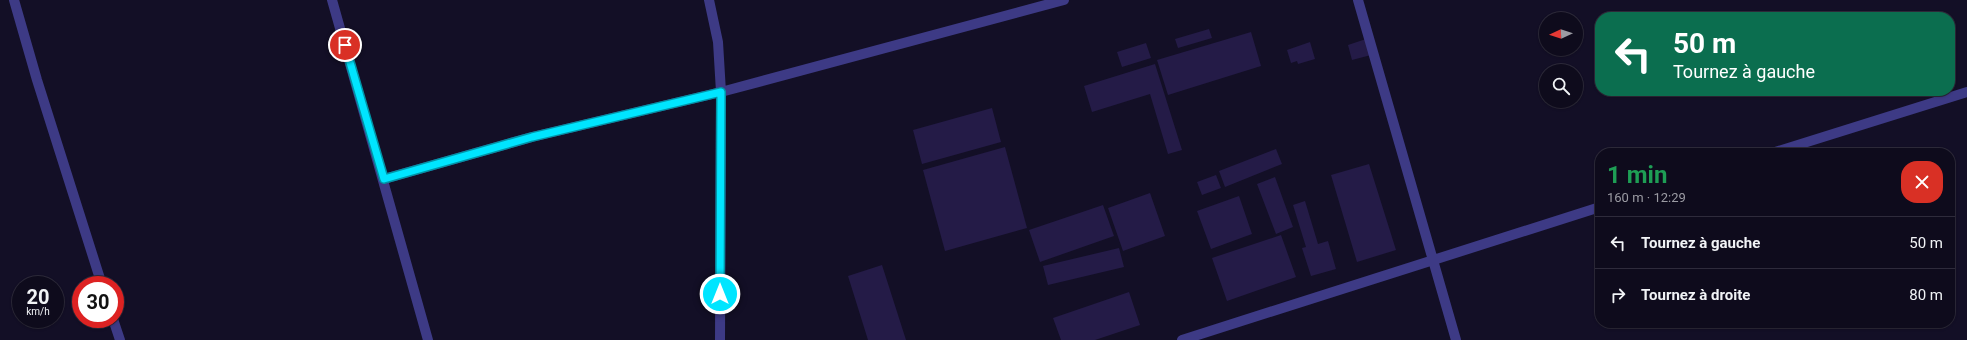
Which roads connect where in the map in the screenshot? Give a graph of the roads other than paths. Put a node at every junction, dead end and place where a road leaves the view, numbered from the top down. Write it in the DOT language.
graph roads {
  1 [pos="14,0"];
  2 [pos="332,0"];
  3 [pos="710,0"];
  4 [pos="1064,0"];
  5 [pos="1358,0"];
  6 [pos="721,92"];
  7 [pos="1967,92"];
  8 [pos="1954,96"];
  9 [pos="1955,96"];
  10 [pos="1788,148"];
  11 [pos="384,179"];
  12 [pos="1595,209"];
  13 [pos="1433,259"];
  14 [pos="99,276"];
  15 [pos="116,328"];
  16 [pos="120,340"];
  17 [pos="428,340"];
  18 [pos="720,340"];
  19 [pos="1182,340"];
  20 [pos="1456,340"];
  1 -- 14 [label="street"];
  2 -- 11 [label="street"];
  3 -- 6 [label="street"];
  4 -- 6 [label="street"];
  5 -- 13 [label="street"];
  6 -- 11 [label="street"];
  6 -- 18 [label="street"];
  7 -- 9 [label="street"];
  8 -- 10 [label="street"];
  11 -- 17 [label="street"];
  12 -- 13 [label="street"];
  13 -- 19 [label="street"];
  13 -- 20 [label="street"];
  15 -- 16 [label="street"];
}
